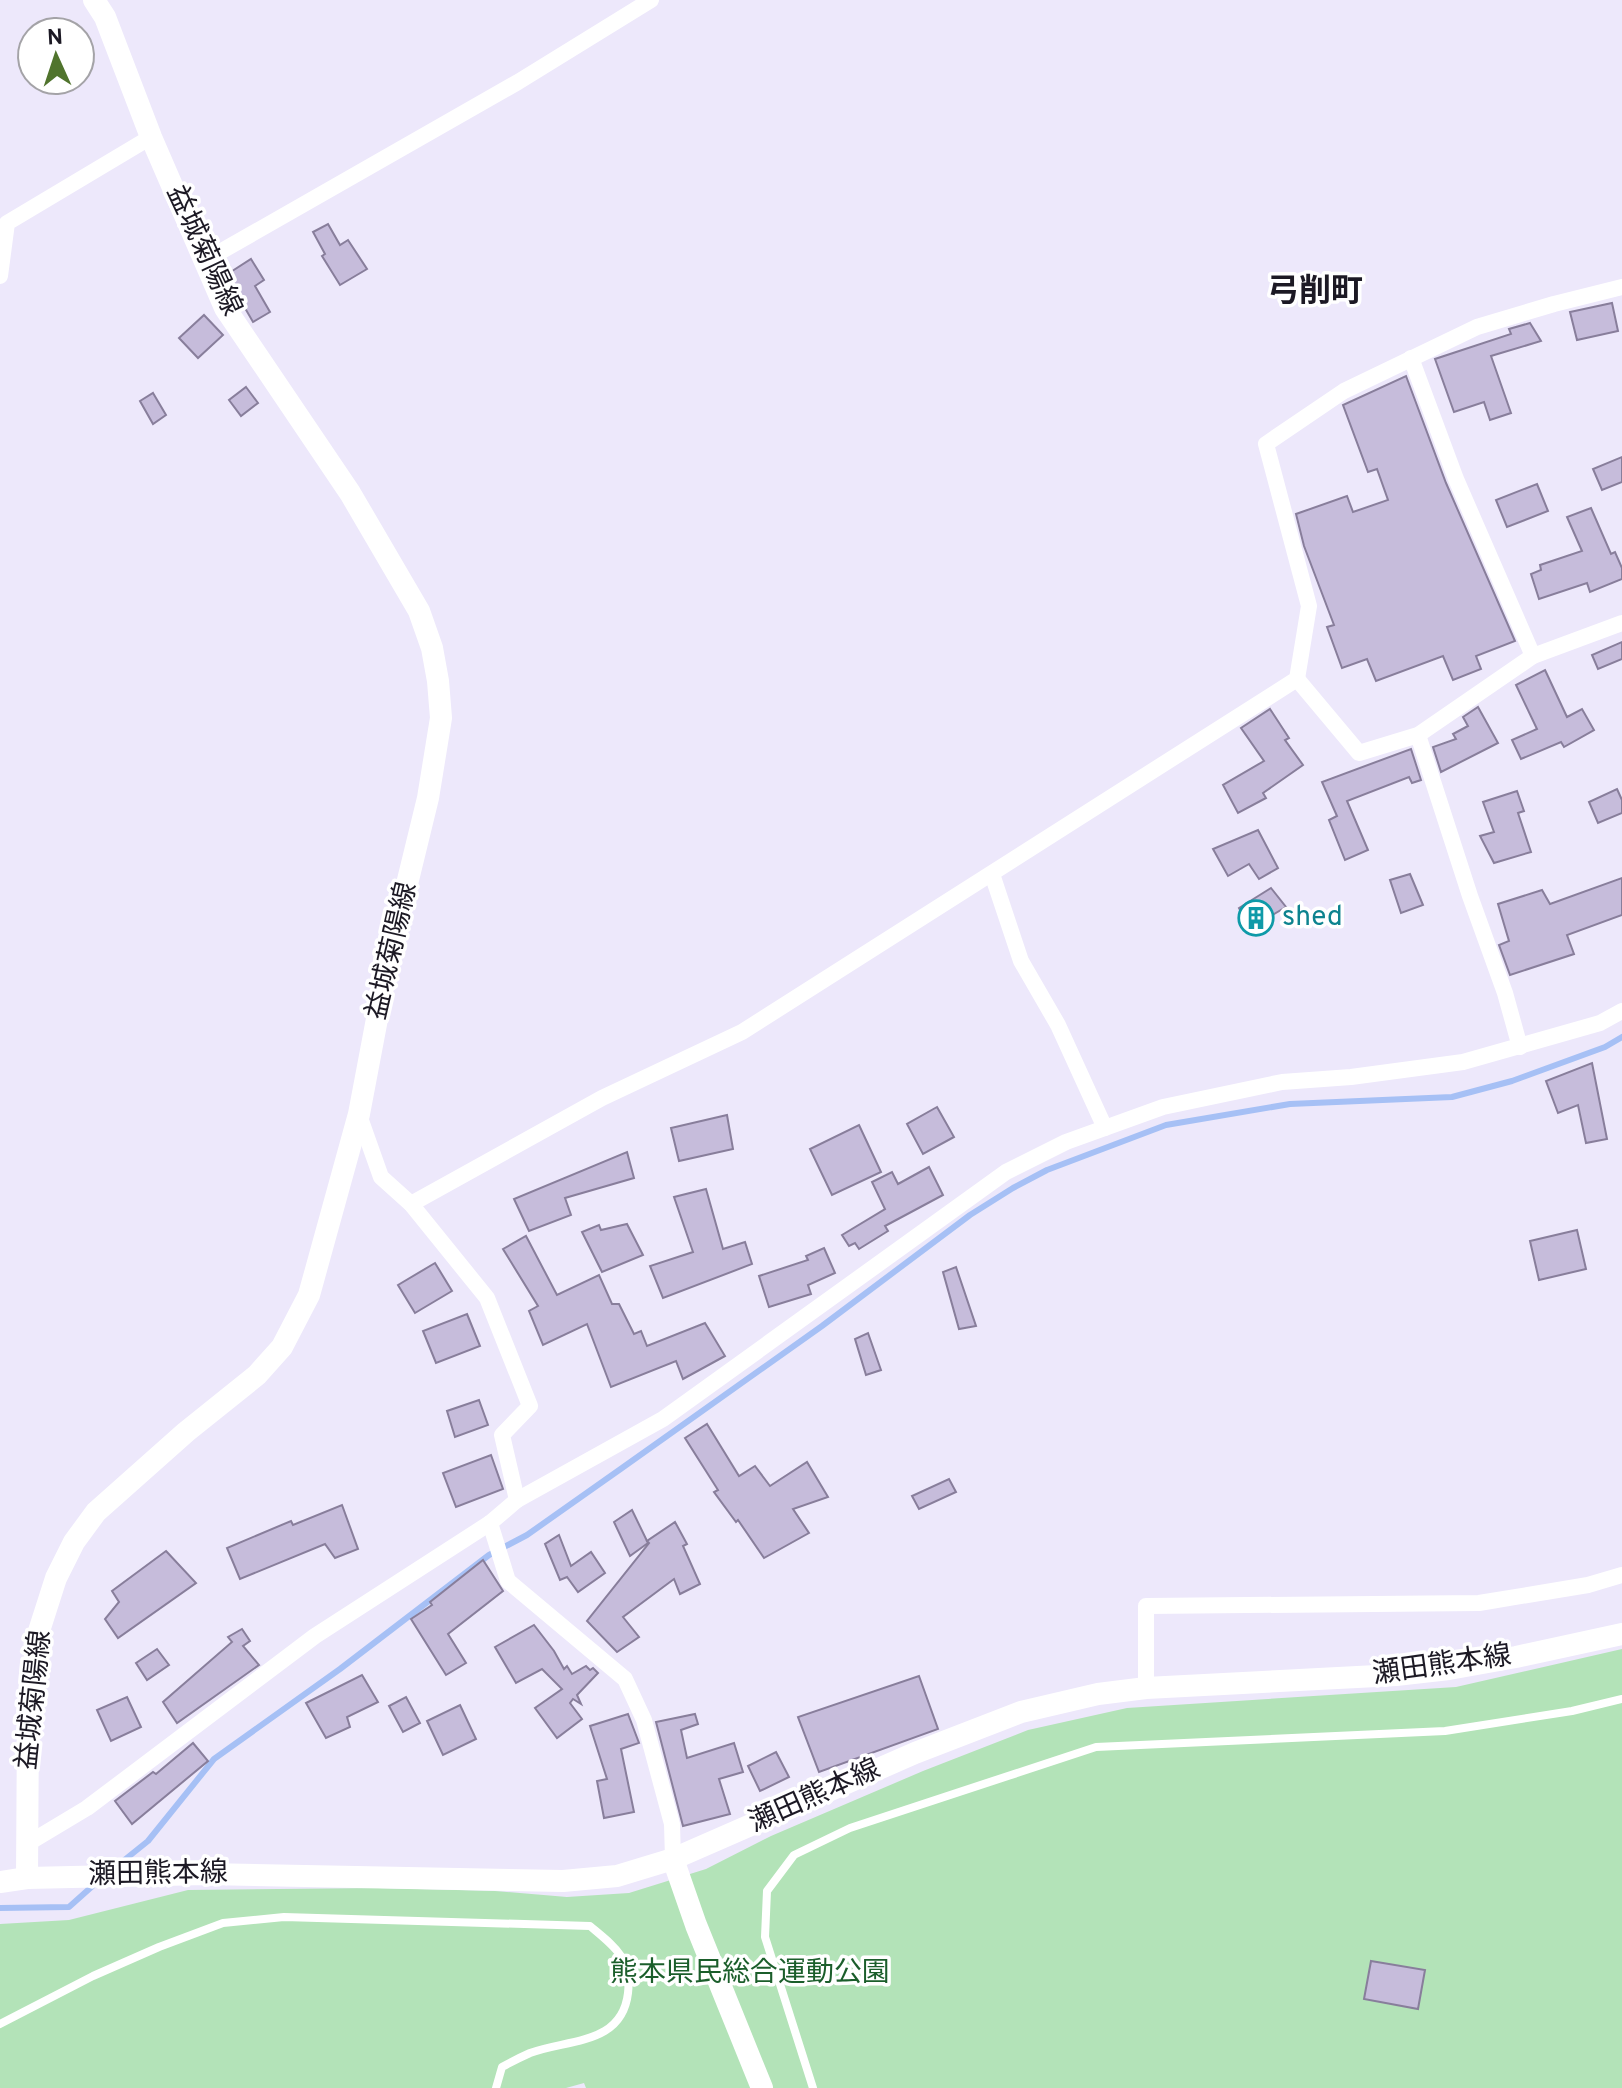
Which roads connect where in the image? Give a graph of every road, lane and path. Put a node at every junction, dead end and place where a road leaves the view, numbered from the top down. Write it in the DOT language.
graph roads {
  1 [pos="94,0"];
  2 [pos="651,0"];
  3 [pos="151,137"];
  4 [pos="206,260"];
  5 [pos="0,276"];
  6 [pos="1620,291"];
  7 [pos="1411,358"];
  8 [pos="1622,623"];
  9 [pos="1533,656"];
  10 [pos="1297,679"];
  11 [pos="1418,735"];
  12 [pos="992,874"];
  13 [pos="1622,1011"];
  14 [pos="1520,1047"];
  15 [pos="359,1114"];
  16 [pos="1105,1128"];
  17 [pos="411,1204"];
  18 [pos="517,1500"];
  19 [pos="490,1523"];
  20 [pos="1622,1575"];
  21 [pos="1622,1634"];
  22 [pos="1146,1688"];
  23 [pos="1622,1699"];
  24 [pos="27,1844"];
  25 [pos="673,1859"];
  26 [pos="27,1878"];
  27 [pos="0,1882"];
  28 [pos="0,2024"];
  29 [pos="496,2088"];
  30 [pos="762,2088"];
  31 [pos="813,2088"];
  1 -- 3 [label="main road, 益城菊陽線"];
  2 -- 4 [label="street"];
  3 -- 4 [label="main road, 益城菊陽線"];
  3 -- 5 [label="street"];
  4 -- 15 [label="main road, 益城菊陽線"];
  6 -- 7 [label="street"];
  7 -- 9 [label="street"];
  7 -- 10 [label="street"];
  8 -- 9 [label="street"];
  9 -- 11 [label="street"];
  10 -- 11 [label="street"];
  10 -- 12 [label="street"];
  11 -- 14 [label="street"];
  12 -- 16 [label="street"];
  12 -- 17 [label="street"];
  13 -- 14 [label="street"];
  14 -- 16 [label="street"];
  15 -- 17 [label="street"];
  15 -- 24 [label="main road, 益城菊陽線"];
  16 -- 18 [label="street"];
  17 -- 18 [label="street"];
  18 -- 19 [label="street"];
  19 -- 24 [label="street"];
  19 -- 25 [label="street"];
  20 -- 22 [label="street"];
  21 -- 22 [label="main road, 瀬田熊本線"];
  22 -- 25 [label="main road, 瀬田熊本線"];
  23 -- 31 [label="lane"];
  24 -- 26 [label="main road, 益城菊陽線"];
  25 -- 26 [label="main road, 瀬田熊本線"];
  25 -- 30 [label="main road"];
  26 -- 27 [label="main road, 瀬田熊本線"];
  28 -- 29 [label="lane"];
}
